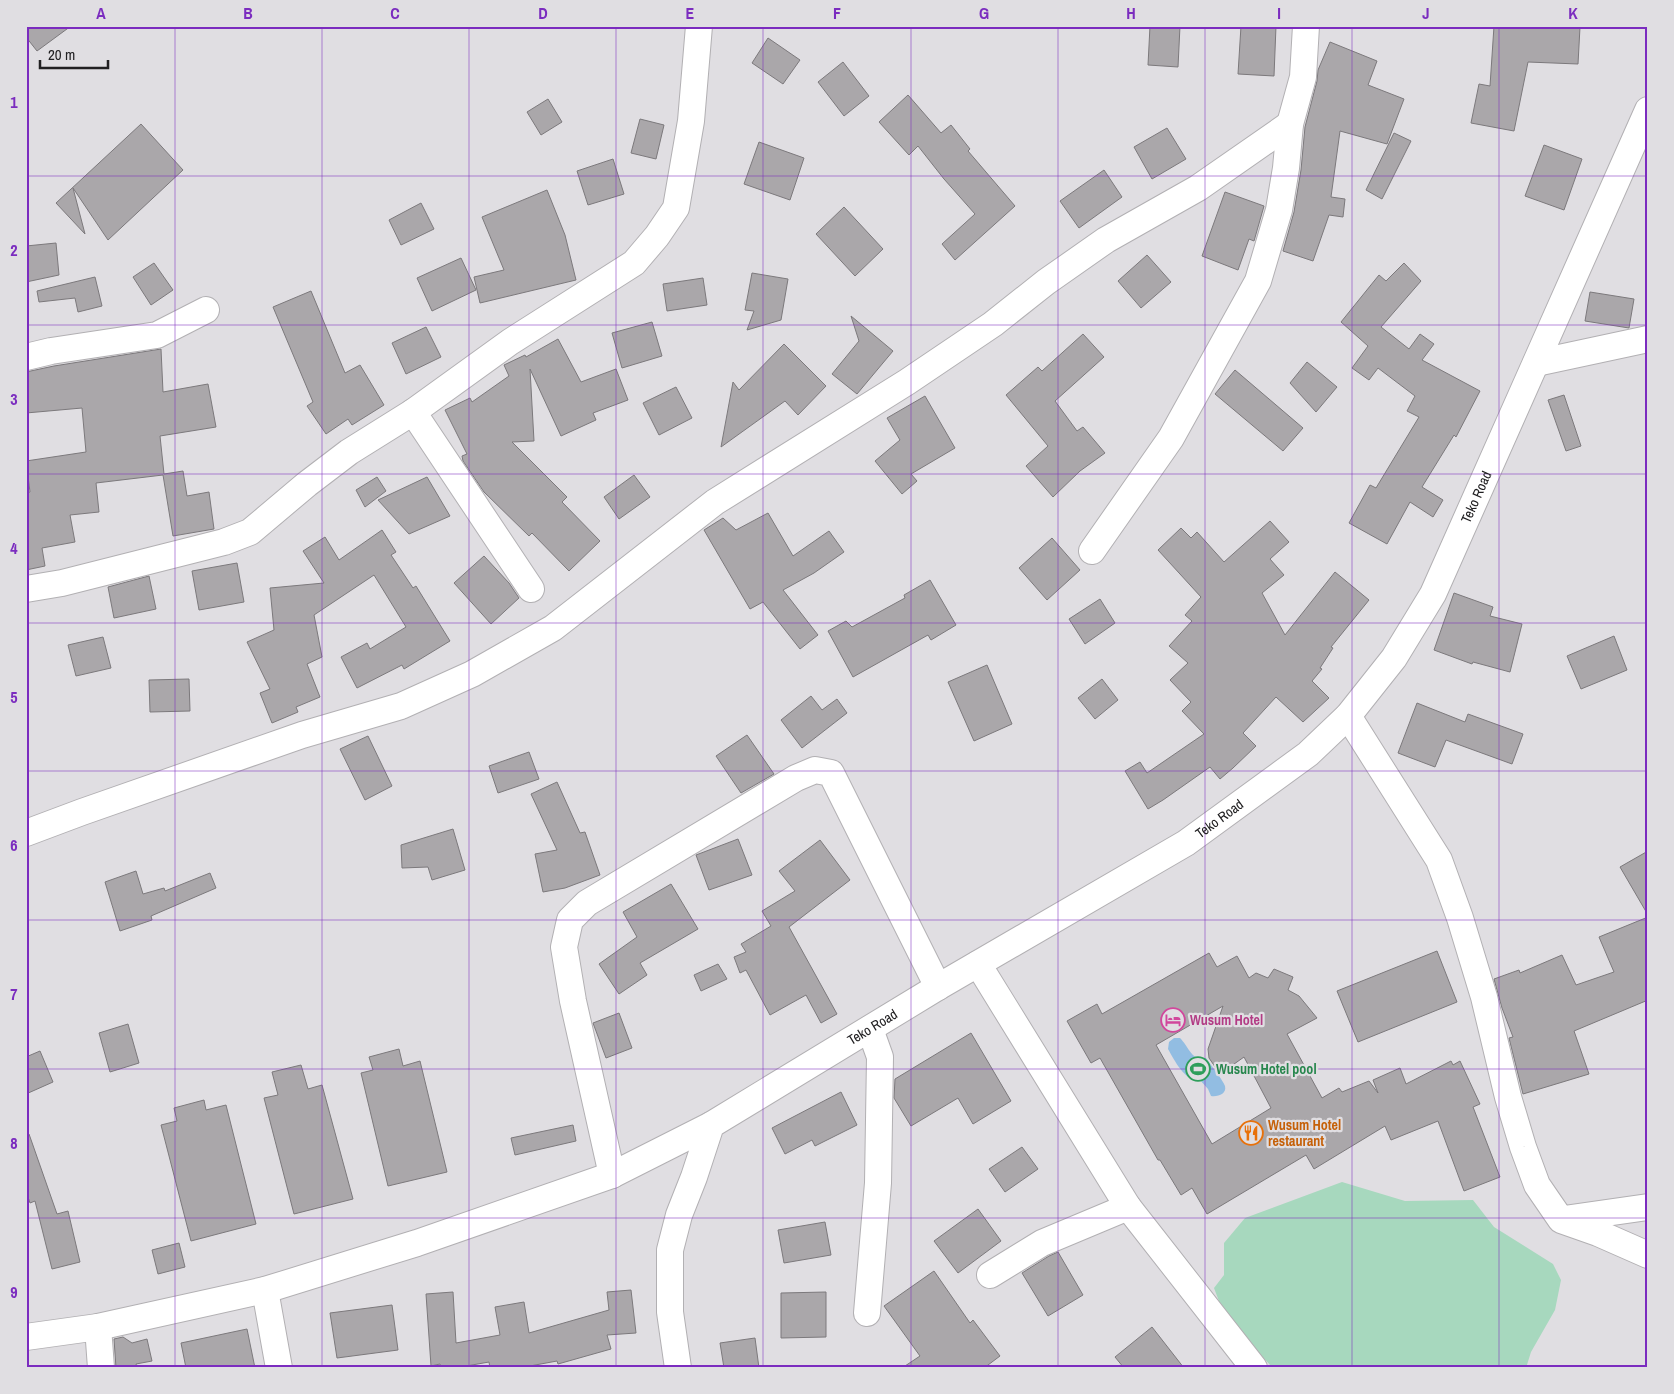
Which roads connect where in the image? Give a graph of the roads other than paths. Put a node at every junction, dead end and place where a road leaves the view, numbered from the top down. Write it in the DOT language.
graph roads {
  1 [pos="699,26"];
  2 [pos="1306,26"];
  3 [pos="1648,110"];
  4 [pos="1290,124"];
  5 [pos="206,310"];
  6 [pos="1648,339"];
  7 [pos="26,357"];
  8 [pos="1536,363"];
  9 [pos="413,412"];
  10 [pos="1092,552"];
  11 [pos="26,589"];
  12 [pos="531,589"];
  13 [pos="1348,716"];
  14 [pos="26,833"];
  15 [pos="978,964"];
  16 [pos="938,988"];
  17 [pos="870,1029"];
  18 [pos="711,1126"];
  19 [pos="612,1175"];
  20 [pos="1128,1207"];
  21 [pos="1648,1207"];
  22 [pos="1561,1220"];
  23 [pos="1648,1255"];
  24 [pos="990,1275"];
  25 [pos="266,1290"];
  26 [pos="867,1313"];
  27 [pos="98,1327"];
  28 [pos="26,1337"];
  29 [pos="101,1368"];
  30 [pos="279,1368"];
  31 [pos="678,1368"];
  32 [pos="1254,1368"];
  1 -- 9 [label="street"];
  2 -- 4 [label="street"];
  3 -- 8 [label="street, Teko Road"];
  4 -- 10 [label="street"];
  4 -- 14 [label="street"];
  5 -- 7 [label="street"];
  6 -- 8 [label="street"];
  8 -- 13 [label="street, Teko Road"];
  9 -- 11 [label="street"];
  9 -- 12 [label="street"];
  13 -- 15 [label="street, Teko Road"];
  13 -- 22 [label="street"];
  15 -- 16 [label="street, Teko Road"];
  15 -- 20 [label="street"];
  16 -- 17 [label="street, Teko Road"];
  16 -- 19 [label="street"];
  17 -- 18 [label="street, Teko Road"];
  17 -- 26 [label="street"];
  18 -- 19 [label="street, Teko Road"];
  18 -- 31 [label="street"];
  19 -- 25 [label="street, Teko Road"];
  20 -- 24 [label="street"];
  20 -- 32 [label="street"];
  21 -- 22 [label="street"];
  22 -- 23 [label="street"];
  25 -- 27 [label="street, Teko Road"];
  25 -- 30 [label="street"];
  27 -- 28 [label="street, Teko Road"];
  27 -- 29 [label="street"];
}
